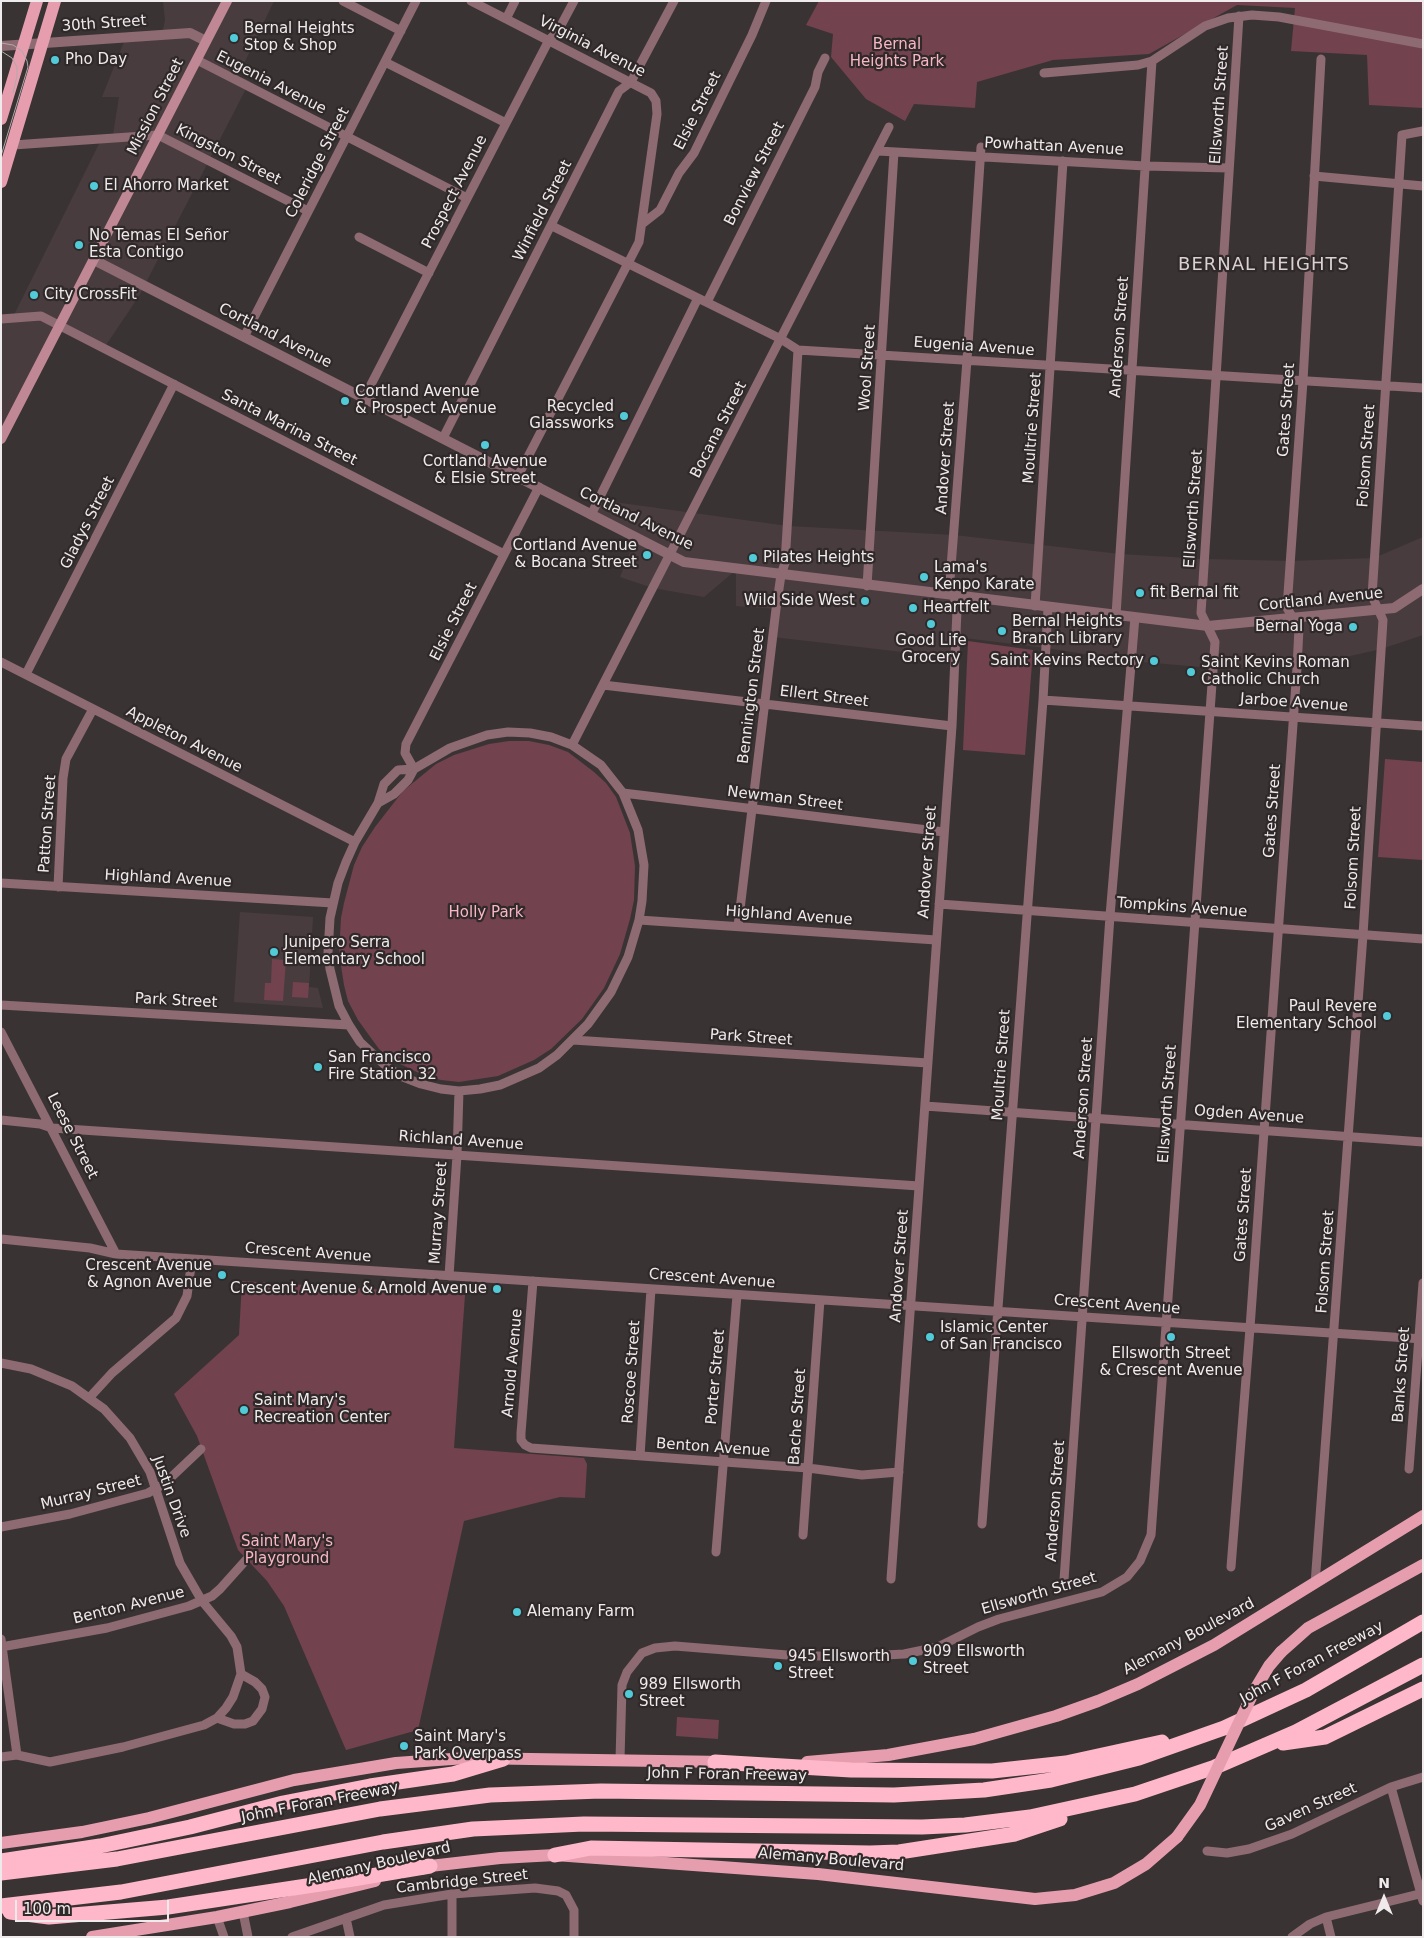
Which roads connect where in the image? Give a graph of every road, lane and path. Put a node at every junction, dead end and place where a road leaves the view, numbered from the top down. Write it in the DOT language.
graph roads {
  1 [pos="37,1"];
  2 [pos="55,1"];
  3 [pos="227,1"];
  4 [pos="343,1"];
  5 [pos="416,1"];
  6 [pos="471,1"];
  7 [pos="515,1"];
  8 [pos="574,1"];
  9 [pos="674,1"];
  10 [pos="766,1"];
  11 [pos="1239,16"];
  12 [pos="506,19"];
  13 [pos="401,31"];
  14 [pos="549,40"];
  15 [pos="206,42"];
  16 [pos="43,43"];
  17 [pos="24,44"];
  18 [pos="1423,44"];
  19 [pos="1,46"];
  20 [pos="825,58"];
  21 [pos="1320,59"];
  22 [pos="196,60"];
  23 [pos="1152,60"];
  24 [pos="385,62"];
  25 [pos="1044,73"];
  26 [pos="631,82"];
  27 [pos="1,119"];
  28 [pos="506,123"];
  29 [pos="889,127"];
  30 [pos="1423,131"];
  31 [pos="158,135"];
  32 [pos="346,137"];
  33 [pos="13,145"];
  34 [pos="981,147"];
  35 [pos="878,151"];
  36 [pos="894,152"];
  37 [pos="980,157"];
  38 [pos="1063,161"];
  39 [pos="1145,166"];
  40 [pos="1229,168"];
  41 [pos="1314,176"];
  42 [pos="1,182"];
  43 [pos="1399,184"];
  44 [pos="1423,186"];
  45 [pos="467,198"];
  46 [pos="308,211"];
  47 [pos="642,224"];
  48 [pos="552,226"];
  49 [pos="358,237"];
  50 [pos="94,260"];
  51 [pos="629,263"];
  52 [pos="429,273"];
  53 [pos="702,300"];
  54 [pos="1,319"];
  55 [pos="60,325"];
  56 [pos="244,336"];
  57 [pos="781,339"];
  58 [pos="798,350"];
  59 [pos="882,355"];
  60 [pos="967,360"];
  61 [pos="1050,366"];
  62 [pos="1132,370"];
  63 [pos="1216,376"];
  64 [pos="1303,381"];
  65 [pos="174,384"];
  66 [pos="1385,386"];
  67 [pos="1423,388"];
  68 [pos="364,398"];
  69 [pos="443,438"];
  70 [pos="1,439"];
  71 [pos="518,476"];
  72 [pos="539,487"];
  73 [pos="591,515"];
  74 [pos="504,554"];
  75 [pos="669,555"];
  76 [pos="781,575"];
  77 [pos="867,586"];
  78 [pos="1423,589"];
  79 [pos="954,596"];
  80 [pos="1035,606"];
  81 [pos="1048,608"];
  82 [pos="1378,609"];
  83 [pos="1116,615"];
  84 [pos="1135,617"];
  85 [pos="1293,618"];
  86 [pos="1208,626"];
  87 [pos="1,662"];
  88 [pos="26,674"];
  89 [pos="603,685"];
  90 [pos="1043,700"];
  91 [pos="765,704"];
  92 [pos="1127,706"];
  93 [pos="93,709"];
  94 [pos="1210,712"];
  95 [pos="1294,718"];
  96 [pos="1376,723"];
  97 [pos="952,726"];
  98 [pos="1423,726"];
  99 [pos="572,745"];
  100 [pos="414,769"];
  101 [pos="623,793"];
  102 [pos="378,803"];
  103 [pos="752,809"];
  104 [pos="944,832"];
  105 [pos="355,842"];
  106 [pos="1,883"];
  107 [pos="58,887"];
  108 [pos="333,903"];
  109 [pos="939,904"];
  110 [pos="1027,910"];
  111 [pos="1110,916"];
  112 [pos="639,920"];
  113 [pos="1195,923"];
  114 [pos="738,926"];
  115 [pos="1279,929"];
  116 [pos="1363,935"];
  117 [pos="936,940"];
  118 [pos="1423,940"];
  119 [pos="1,1005"];
  120 [pos="348,1025"];
  121 [pos="1,1032"];
  122 [pos="573,1040"];
  123 [pos="928,1063"];
  124 [pos="459,1091"];
  125 [pos="925,1106"];
  126 [pos="1013,1112"];
  127 [pos="1097,1118"];
  128 [pos="1,1120"];
  129 [pos="1180,1124"];
  130 [pos="52,1128"];
  131 [pos="1264,1130"];
  132 [pos="1349,1136"];
  133 [pos="1423,1142"];
  134 [pos="457,1155"];
  135 [pos="919,1186"];
  136 [pos="1,1239"];
  137 [pos="116,1254"];
  138 [pos="192,1259"];
  139 [pos="449,1276"];
  140 [pos="533,1281"];
  141 [pos="1423,1283"];
  142 [pos="651,1289"];
  143 [pos="737,1294"];
  144 [pos="820,1300"];
  145 [pos="910,1306"];
  146 [pos="998,1312"];
  147 [pos="1082,1317"];
  148 [pos="1166,1322"];
  149 [pos="1250,1328"];
  150 [pos="1335,1334"];
  151 [pos="1421,1339"];
  152 [pos="1,1363"];
  153 [pos="90,1397"];
  154 [pos="525,1445"];
  155 [pos="201,1449"];
  156 [pos="640,1456"];
  157 [pos="723,1462"];
  158 [pos="808,1468"];
  159 [pos="1408,1469"];
  160 [pos="899,1472"];
  161 [pos="156,1489"];
  162 [pos="1423,1516"];
  163 [pos="982,1524"];
  164 [pos="1,1527"];
  165 [pos="803,1535"];
  166 [pos="716,1552"];
  167 [pos="246,1560"];
  168 [pos="1423,1565"];
  169 [pos="1231,1567"];
  170 [pos="891,1579"];
  171 [pos="1064,1580"];
  172 [pos="1315,1584"];
  173 [pos="202,1601"];
  174 [pos="1423,1622"];
  175 [pos="2,1645"];
  176 [pos="1423,1664"];
  177 [pos="241,1674"];
  178 [pos="1423,1689"];
  179 [pos="216,1718"];
  180 [pos="1224,1728"];
  181 [pos="1267,1745"];
  182 [pos="17,1755"];
  183 [pos="1,1757"];
  184 [pos="503,1759"];
  185 [pos="620,1760"];
  186 [pos="715,1762"];
  187 [pos="1423,1777"];
  188 [pos="1392,1787"];
  189 [pos="1135,1794"];
  190 [pos="1,1843"];
  191 [pos="1207,1851"];
  192 [pos="555,1855"];
  193 [pos="1,1861"];
  194 [pos="430,1866"];
  195 [pos="1,1873"];
  196 [pos="452,1894"];
  197 [pos="1422,1896"];
  198 [pos="1,1906"];
  199 [pos="1,1910"];
  200 [pos="243,1912"];
  201 [pos="217,1917"];
  202 [pos="1326,1917"];
  203 [pos="346,1918"];
  204 [pos="92,1937"];
  205 [pos="224,1937"];
  206 [pos="248,1937"];
  207 [pos="292,1937"];
  208 [pos="350,1937"];
  209 [pos="452,1937"];
  210 [pos="574,1937"];
  211 [pos="1292,1937"];
  212 [pos="1331,1937"];
  1 -- 17 [label="main road"];
  2 -- 16 [label="main road"];
  3 -- 15 [label="main road, Mission Street"];
  4 -- 13 [label="street"];
  5 -- 13 [label="street, Coleridge Street"];
  6 -- 12 [label="street, Virginia Avenue"];
  7 -- 12 [label="street"];
  8 -- 14 [label="street, Prospect Avenue"];
  9 -- 26 [label="street, Winfield Street"];
  10 -- 47 [label="street, Elsie Street"];
  11 -- 18 [label="street"];
  11 -- 23 [label="street"];
  11 -- 40 [label="street, Ellsworth Street"];
  12 -- 14 [label="street, Virginia Avenue"];
  13 -- 24 [label="street, Coleridge Street"];
  14 -- 26 [label="street, Virginia Avenue"];
  14 -- 28 [label="street, Prospect Avenue"];
  15 -- 16 [label="street, 30th Street"];
  15 -- 22 [label="main road, Mission Street"];
  16 -- 17 [label="street, 30th Street"];
  16 -- 33 [label="main road"];
  17 -- 19 [label="street, 30th Street"];
  17 -- 27 [label="main road"];
  20 -- 53 [label="street, Bonview Street"];
  21 -- 41 [label="street, Gates Street"];
  22 -- 31 [label="main road, Mission Street"];
  22 -- 32 [label="street, Eugenia Avenue"];
  23 -- 25 [label="street"];
  23 -- 39 [label="street, Anderson Street"];
  24 -- 28 [label="street"];
  24 -- 32 [label="street, Coleridge Street"];
  26 -- 47 [label="street, Virginia Avenue"];
  26 -- 48 [label="street, Winfield Street"];
  28 -- 45 [label="street, Prospect Avenue"];
  29 -- 35 [label="street, Bocana Street"];
  30 -- 43 [label="street, Folsom Street"];
  31 -- 33 [label="street, Kingston Street"];
  31 -- 46 [label="street, Kingston Street"];
  31 -- 50 [label="main road, Mission Street"];
  32 -- 45 [label="street, Eugenia Avenue"];
  32 -- 46 [label="street, Coleridge Street"];
  33 -- 42 [label="main road"];
  34 -- 37 [label="street, Andover Street"];
  35 -- 36 [label="street, Powhattan Avenue"];
  35 -- 57 [label="street, Bocana Street"];
  36 -- 37 [label="street, Powhattan Avenue"];
  36 -- 59 [label="street, Wool Street"];
  37 -- 38 [label="street, Powhattan Avenue"];
  37 -- 60 [label="street, Andover Street"];
  38 -- 39 [label="street, Powhattan Avenue"];
  38 -- 61 [label="street, Moultrie Street"];
  39 -- 40 [label="street, Powhattan Avenue"];
  39 -- 62 [label="street, Anderson Street"];
  40 -- 63 [label="street, Ellsworth Street"];
  41 -- 43 [label="street"];
  41 -- 64 [label="street, Gates Street"];
  43 -- 44 [label="street"];
  43 -- 66 [label="street, Folsom Street"];
  45 -- 52 [label="street, Prospect Avenue"];
  46 -- 56 [label="street, Coleridge Street"];
  47 -- 51 [label="street, Virginia Avenue"];
  48 -- 51 [label="street, Eugenia Avenue"];
  48 -- 69 [label="street, Winfield Street"];
  49 -- 52 [label="street"];
  50 -- 55 [label="main road, Mission Street"];
  50 -- 56 [label="street, Cortland Avenue"];
  51 -- 53 [label="street, Eugenia Avenue"];
  51 -- 71 [label="street"];
  52 -- 68 [label="street, Prospect Avenue"];
  53 -- 57 [label="street, Eugenia Avenue"];
  53 -- 73 [label="street, Bonview Street"];
  54 -- 55 [label="street, Santa Marina Street"];
  55 -- 65 [label="street, Santa Marina Street"];
  55 -- 70 [label="main road, Mission Street"];
  56 -- 68 [label="street, Cortland Avenue"];
  57 -- 58 [label="street, Eugenia Avenue"];
  57 -- 75 [label="street, Bocana Street"];
  58 -- 59 [label="street, Eugenia Avenue"];
  58 -- 76 [label="street, Bennington Street"];
  59 -- 60 [label="street, Eugenia Avenue"];
  59 -- 77 [label="street, Wool Street"];
  60 -- 61 [label="street, Eugenia Avenue"];
  60 -- 79 [label="street, Andover Street"];
  61 -- 62 [label="street, Eugenia Avenue"];
  61 -- 80 [label="street, Moultrie Street"];
  62 -- 63 [label="street, Eugenia Avenue"];
  62 -- 83 [label="street, Anderson Street"];
  63 -- 64 [label="street, Eugenia Avenue"];
  63 -- 86 [label="street, Ellsworth Street"];
  64 -- 66 [label="street, Eugenia Avenue"];
  64 -- 85 [label="street, Gates Street"];
  65 -- 74 [label="street, Santa Marina Street"];
  65 -- 88 [label="street, Gladys Street"];
  66 -- 67 [label="street, Eugenia Avenue"];
  66 -- 82 [label="street, Folsom Street"];
  68 -- 69 [label="street, Cortland Avenue"];
  69 -- 71 [label="street, Cortland Avenue"];
  71 -- 72 [label="street, Cortland Avenue"];
  72 -- 73 [label="street, Cortland Avenue"];
  72 -- 74 [label="street, Elsie Street"];
  73 -- 75 [label="street, Cortland Avenue"];
  74 -- 100 [label="street, Elsie Street"];
  75 -- 76 [label="street, Cortland Avenue"];
  75 -- 89 [label="street, Bocana Street"];
  76 -- 77 [label="street, Cortland Avenue"];
  76 -- 91 [label="street, Bennington Street"];
  77 -- 79 [label="street, Cortland Avenue"];
  78 -- 82 [label="street, Cortland Avenue"];
  79 -- 80 [label="street, Cortland Avenue"];
  79 -- 97 [label="street, Andover Street"];
  80 -- 81 [label="street, Cortland Avenue"];
  81 -- 83 [label="street, Cortland Avenue"];
  81 -- 90 [label="street, Moultrie Street"];
  82 -- 85 [label="street, Cortland Avenue"];
  82 -- 96 [label="street, Folsom Street"];
  83 -- 84 [label="street, Cortland Avenue"];
  84 -- 86 [label="street, Cortland Avenue"];
  84 -- 92 [label="street, Anderson Street"];
  85 -- 86 [label="street, Cortland Avenue"];
  85 -- 95 [label="street, Gates Street"];
  86 -- 94 [label="street, Ellsworth Street"];
  87 -- 88 [label="street, Appleton Avenue"];
  88 -- 93 [label="street, Appleton Avenue"];
  89 -- 91 [label="street, Ellert Street"];
  89 -- 99 [label="street, Bocana Street"];
  90 -- 92 [label="street, Jarboe Avenue"];
  90 -- 110 [label="street, Moultrie Street"];
  91 -- 97 [label="street, Ellert Street"];
  91 -- 103 [label="street, Bennington Street"];
  92 -- 94 [label="street, Jarboe Avenue"];
  92 -- 111 [label="street, Anderson Street"];
  93 -- 105 [label="street, Appleton Avenue"];
  93 -- 107 [label="street, Patton Street"];
  94 -- 95 [label="street, Jarboe Avenue"];
  94 -- 113 [label="street, Ellsworth Street"];
  95 -- 96 [label="street, Jarboe Avenue"];
  95 -- 115 [label="street, Gates Street"];
  96 -- 98 [label="street, Jarboe Avenue"];
  96 -- 116 [label="street, Folsom Street"];
  97 -- 104 [label="street, Andover Street"];
  99 -- 100 [label="street"];
  99 -- 101 [label="street"];
  100 -- 102 [label="street"];
  100 -- 102 [label="street"];
  101 -- 103 [label="street, Newman Street"];
  101 -- 112 [label="street"];
  102 -- 105 [label="street"];
  103 -- 104 [label="street, Newman Street"];
  103 -- 114 [label="street, Bennington Street"];
  104 -- 109 [label="street, Andover Street"];
  105 -- 108 [label="street"];
  106 -- 107 [label="street, Highland Avenue"];
  107 -- 108 [label="street, Highland Avenue"];
  108 -- 120 [label="street"];
  109 -- 110 [label="street, Tompkins Avenue"];
  109 -- 117 [label="street, Andover Street"];
  110 -- 111 [label="street, Tompkins Avenue"];
  110 -- 126 [label="street, Moultrie Street"];
  111 -- 113 [label="street, Tompkins Avenue"];
  111 -- 127 [label="street, Anderson Street"];
  112 -- 114 [label="street, Highland Avenue"];
  112 -- 122 [label="street"];
  113 -- 115 [label="street, Tompkins Avenue"];
  113 -- 129 [label="street, Ellsworth Street"];
  114 -- 117 [label="street, Highland Avenue"];
  115 -- 116 [label="street, Tompkins Avenue"];
  115 -- 131 [label="street, Gates Street"];
  116 -- 118 [label="street, Tompkins Avenue"];
  116 -- 132 [label="street, Folsom Street"];
  117 -- 123 [label="street, Andover Street"];
  119 -- 120 [label="street, Park Street"];
  120 -- 124 [label="street"];
  121 -- 130 [label="street, Leese Street"];
  122 -- 123 [label="street, Park Street"];
  122 -- 124 [label="street"];
  123 -- 125 [label="street, Andover Street"];
  124 -- 134 [label="street, Murray Street"];
  125 -- 126 [label="street, Ogden Avenue"];
  125 -- 135 [label="street, Andover Street"];
  126 -- 127 [label="street, Ogden Avenue"];
  126 -- 146 [label="street, Moultrie Street"];
  127 -- 129 [label="street, Ogden Avenue"];
  127 -- 147 [label="street, Anderson Street"];
  128 -- 130 [label="street, Richland Avenue"];
  129 -- 131 [label="street, Ogden Avenue"];
  129 -- 148 [label="street, Ellsworth Street"];
  130 -- 134 [label="street, Richland Avenue"];
  130 -- 137 [label="street, Leese Street"];
  131 -- 132 [label="street, Ogden Avenue"];
  131 -- 149 [label="street, Gates Street"];
  132 -- 133 [label="street, Ogden Avenue"];
  132 -- 150 [label="street, Folsom Street"];
  134 -- 135 [label="street, Richland Avenue"];
  134 -- 139 [label="street, Murray Street"];
  135 -- 145 [label="street, Andover Street"];
  136 -- 137 [label="street, Crescent Avenue"];
  137 -- 138 [label="street, Crescent Avenue"];
  138 -- 139 [label="street, Crescent Avenue"];
  138 -- 153 [label="street"];
  139 -- 140 [label="street, Crescent Avenue"];
  140 -- 142 [label="street, Crescent Avenue"];
  140 -- 154 [label="street, Arnold Avenue"];
  141 -- 151 [label="street, Banks Street"];
  142 -- 143 [label="street, Crescent Avenue"];
  142 -- 156 [label="street, Roscoe Street"];
  143 -- 144 [label="street, Crescent Avenue"];
  143 -- 157 [label="street, Porter Street"];
  144 -- 145 [label="street, Crescent Avenue"];
  144 -- 158 [label="street, Bache Street"];
  145 -- 146 [label="street, Crescent Avenue"];
  145 -- 160 [label="street, Andover Street"];
  146 -- 147 [label="street, Crescent Avenue"];
  146 -- 163 [label="street, Moultrie Street"];
  147 -- 148 [label="street, Crescent Avenue"];
  147 -- 171 [label="street, Anderson Street"];
  148 -- 149 [label="street, Crescent Avenue"];
  148 -- 185 [label="street, Ellsworth Street"];
  149 -- 150 [label="street, Crescent Avenue"];
  149 -- 169 [label="street, Gates Street"];
  150 -- 151 [label="street, Crescent Avenue"];
  150 -- 172 [label="street, Folsom Street"];
  151 -- 159 [label="street, Banks Street"];
  152 -- 153 [label="street, Justin Drive"];
  153 -- 161 [label="street, Justin Drive"];
  154 -- 156 [label="street, Benton Avenue"];
  155 -- 161 [label="street, Murray Street"];
  156 -- 157 [label="street, Benton Avenue"];
  157 -- 158 [label="street, Benton Avenue"];
  157 -- 166 [label="street, Porter Street"];
  158 -- 160 [label="street, Benton Avenue"];
  158 -- 165 [label="street, Bache Street"];
  160 -- 170 [label="street, Andover Street"];
  161 -- 164 [label="street, Murray Street"];
  161 -- 173 [label="street, Justin Drive"];
  162 -- 172 [label="main road, Alemany Boulevard"];
  167 -- 173 [label="street, Benton Avenue"];
  168 -- 192 [label="main road, Alemany Boulevard, bridge"];
  172 -- 186 [label="main road, Alemany Boulevard"];
  173 -- 175 [label="street, Benton Avenue"];
  173 -- 177 [label="street, Justin Drive"];
  174 -- 180 [label="highway, John F Foran Freeway"];
  175 -- 182 [label="street"];
  176 -- 181 [label="highway"];
  177 -- 179 [label="street, Justin Drive"];
  177 -- 179 [label="street"];
  178 -- 181 [label="highway"];
  179 -- 182 [label="street, Justin Drive"];
  180 -- 186 [label="highway"];
  180 -- 195 [label="highway, John F Foran Freeway"];
  181 -- 189 [label="highway"];
  182 -- 183 [label="street, Justin Drive"];
  184 -- 185 [label="main road, Alemany Boulevard"];
  184 -- 190 [label="main road, Alemany Boulevard"];
  184 -- 193 [label="highway"];
  185 -- 186 [label="main road, Alemany Boulevard"];
  187 -- 188 [label="street, Gaven Street"];
  188 -- 191 [label="street, Gaven Street"];
  188 -- 197 [label="street"];
  189 -- 192 [label="highway"];
  189 -- 198 [label="highway"];
  192 -- 194 [label="main road, Alemany Boulevard"];
  194 -- 199 [label="highway"];
  194 -- 200 [label="main road, Alemany Boulevard"];
  196 -- 203 [label="street, Cambridge Street"];
  196 -- 209 [label="street"];
  196 -- 210 [label="street, Cambridge Street"];
  197 -- 202 [label="street"];
  200 -- 201 [label="main road, Alemany Boulevard"];
  200 -- 206 [label="street"];
  201 -- 204 [label="main road, Alemany Boulevard"];
  201 -- 205 [label="street"];
  202 -- 211 [label="street"];
  202 -- 212 [label="street"];
  203 -- 207 [label="street, Cambridge Street"];
  203 -- 208 [label="street"];
}
